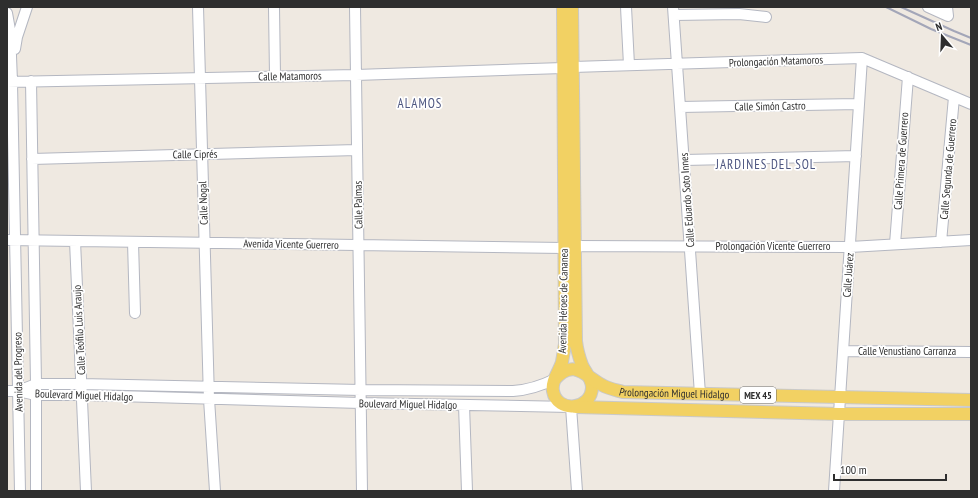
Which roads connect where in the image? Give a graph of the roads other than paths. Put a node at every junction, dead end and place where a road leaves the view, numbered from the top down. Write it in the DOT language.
graph roads {
  1 [pos="27,7"];
  2 [pos="198,7"];
  3 [pos="274,7"];
  4 [pos="355,7"];
  5 [pos="563,7"];
  6 [pos="572,7"];
  7 [pos="626,7"];
  8 [pos="928,7"];
  9 [pos="674,11"];
  10 [pos="948,11"];
  11 [pos="7,13"];
  12 [pos="766,17"];
  13 [pos="862,58"];
  14 [pos="677,64"];
  15 [pos="12,65"];
  16 [pos="629,65"];
  17 [pos="568,67"];
  18 [pos="356,74"];
  19 [pos="275,76"];
  20 [pos="200,78"];
  21 [pos="908,78"];
  22 [pos="31,81"];
  23 [pos="10,82"];
  24 [pos="954,97"];
  25 [pos="859,104"];
  26 [pos="971,104"];
  27 [pos="680,108"];
  28 [pos="357,150"];
  29 [pos="202,154"];
  30 [pos="856,156"];
  31 [pos="32,159"];
  32 [pos="684,160"];
  33 [pos="11,240"];
  34 [pos="34,240"];
  35 [pos="971,240"];
  36 [pos="75,241"];
  37 [pos="133,242"];
  38 [pos="941,242"];
  39 [pos="204,243"];
  40 [pos="895,244"];
  41 [pos="359,245"];
  42 [pos="690,246"];
  43 [pos="569,247"];
  44 [pos="850,247"];
  45 [pos="135,313"];
  46 [pos="843,351"];
  47 [pos="971,352"];
  48 [pos="587,374"];
  49 [pos="555,379"];
  50 [pos="36,384"];
  51 [pos="81,384"];
  52 [pos="208,387"];
  53 [pos="361,390"];
  54 [pos="7,391"];
  55 [pos="18,391"];
  56 [pos="513,392"];
  57 [pos="700,394"];
  58 [pos="36,395"];
  59 [pos="82,395"];
  60 [pos="840,397"];
  61 [pos="209,399"];
  62 [pos="971,400"];
  63 [pos="361,403"];
  64 [pos="464,405"];
  65 [pos="514,406"];
  66 [pos="571,407"];
  67 [pos="839,414"];
  68 [pos="971,414"];
  69 [pos="20,491"];
  70 [pos="36,491"];
  71 [pos="86,491"];
  72 [pos="215,491"];
  73 [pos="362,491"];
  74 [pos="467,491"];
  75 [pos="577,491"];
  76 [pos="834,491"];
  1 -- 15 [label="street"];
  2 -- 20 [label="street, Calle Nogal"];
  3 -- 19 [label="street"];
  4 -- 18 [label="street, Calle Palmas"];
  5 -- 17 [label="main road, Avenida Héroes de Cananea"];
  6 -- 17 [label="main road, Avenida Héroes de Cananea"];
  7 -- 16 [label="street"];
  8 -- 10 [label="street"];
  9 -- 12 [label="street"];
  9 -- 14 [label="street, Calle Eduardo Soto Innes"];
  11 -- 15 [label="street, Avenida del Progreso"];
  13 -- 14 [label="street, Prolongación Matamoros"];
  13 -- 21 [label="street, Prolongación Matamoros"];
  13 -- 25 [label="street, Calle Juárez"];
  14 -- 16 [label="street, Prolongación Matamoros"];
  14 -- 27 [label="street, Calle Eduardo Soto Innes"];
  15 -- 23 [label="street, Avenida del Progreso"];
  16 -- 17 [label="street, Prolongación Matamoros"];
  17 -- 18 [label="street, Calle Matamoros"];
  17 -- 43 [label="main road, Avenida Héroes de Cananea"];
  18 -- 19 [label="street, Calle Matamoros"];
  18 -- 28 [label="street, Calle Palmas"];
  19 -- 20 [label="street, Calle Matamoros"];
  20 -- 22 [label="street, Calle Matamoros"];
  20 -- 29 [label="street, Calle Nogal"];
  21 -- 24 [label="street, Prolongación Matamoros"];
  21 -- 40 [label="street, Calle Primera de Guerrero"];
  22 -- 23 [label="street, Calle Matamoros"];
  22 -- 31 [label="street, Avenida del Progreso"];
  23 -- 33 [label="street, Avenida del Progreso"];
  24 -- 26 [label="street, Prolongación Matamoros"];
  24 -- 38 [label="street, Calle Segunda de Guerrero"];
  25 -- 27 [label="street, Calle Simón Castro"];
  25 -- 30 [label="street, Calle Juárez"];
  27 -- 32 [label="street, Calle Eduardo Soto Innes"];
  28 -- 29 [label="street, Calle Ciprés"];
  28 -- 41 [label="street, Calle Palmas"];
  29 -- 31 [label="street, Calle Ciprés"];
  29 -- 39 [label="street, Calle Nogal"];
  30 -- 32 [label="street"];
  30 -- 44 [label="street, Calle Juárez"];
  31 -- 34 [label="street, Avenida del Progreso"];
  32 -- 42 [label="street, Calle Eduardo Soto Innes"];
  33 -- 34 [label="street, Avenida Vicente Guerrero"];
  33 -- 55 [label="street, Avenida del Progreso"];
  34 -- 36 [label="street, Avenida Vicente Guerrero"];
  34 -- 50 [label="street, Avenida del Progreso"];
  35 -- 38 [label="street, Prolongación Vicente Guerrero"];
  36 -- 37 [label="street, Avenida Vicente Guerrero"];
  36 -- 51 [label="street, Calle Teófilo Luis Araujo"];
  37 -- 39 [label="street, Avenida Vicente Guerrero"];
  37 -- 45 [label="street"];
  38 -- 40 [label="street, Prolongación Vicente Guerrero"];
  39 -- 41 [label="street, Avenida Vicente Guerrero"];
  39 -- 52 [label="street, Calle Nogal"];
  40 -- 44 [label="street, Prolongación Vicente Guerrero"];
  41 -- 43 [label="street, Avenida Vicente Guerrero"];
  41 -- 53 [label="street, Calle Palmas"];
  42 -- 43 [label="street, Prolongación Vicente Guerrero"];
  42 -- 44 [label="street, Prolongación Vicente Guerrero"];
  42 -- 57 [label="street, Calle Eduardo Soto Innes"];
  43 -- 48 [label="main road, Avenida Héroes de Cananea"];
  43 -- 49 [label="main road, Avenida Héroes de Cananea"];
  44 -- 46 [label="street, Calle Juárez"];
  46 -- 47 [label="street, Calle Venustiano Carranza"];
  46 -- 60 [label="street, Calle Juárez"];
  48 -- 49 [label="main road, Prolongación Miguel Hidalgo / MEX 45"];
  48 -- 57 [label="main road, Prolongación Miguel Hidalgo / MEX 45"];
  48 -- 66 [label="main road, Avenida Héroes de Cananea"];
  49 -- 56 [label="street, Boulevard Miguel Hidalgo"];
  49 -- 66 [label="main road, Avenida Héroes de Cananea"];
  50 -- 51 [label="street, Boulevard Miguel Hidalgo"];
  50 -- 55 [label="street, Boulevard Miguel Hidalgo"];
  50 -- 58 [label="street, Avenida del Progreso"];
  51 -- 52 [label="street, Boulevard Miguel Hidalgo"];
  51 -- 59 [label="street, Calle Teófilo Luis Araujo"];
  52 -- 53 [label="street, Boulevard Miguel Hidalgo"];
  52 -- 61 [label="street, Calle Nogal"];
  53 -- 56 [label="street, Boulevard Miguel Hidalgo"];
  53 -- 63 [label="street, Calle Palmas"];
  54 -- 55 [label="street"];
  55 -- 58 [label="street, Boulevard Miguel Hidalgo"];
  55 -- 69 [label="street, Avenida del Progreso"];
  56 -- 65 [label="street"];
  57 -- 60 [label="main road, Prolongación Miguel Hidalgo / MEX 45"];
  58 -- 59 [label="street, Boulevard Miguel Hidalgo"];
  58 -- 70 [label="street, Avenida del Progreso"];
  59 -- 61 [label="street, Boulevard Miguel Hidalgo"];
  59 -- 71 [label="street, Calle Teófilo Luis Araujo"];
  60 -- 62 [label="main road, Prolongación Miguel Hidalgo / MEX 45"];
  60 -- 67 [label="street, Calle Juárez"];
  61 -- 63 [label="street, Boulevard Miguel Hidalgo"];
  61 -- 72 [label="street, Calle Nogal"];
  63 -- 64 [label="street, Boulevard Miguel Hidalgo"];
  63 -- 73 [label="street, Calle Palmas"];
  64 -- 65 [label="street, Boulevard Miguel Hidalgo"];
  64 -- 74 [label="street"];
  65 -- 66 [label="street, Boulevard Miguel Hidalgo"];
  66 -- 67 [label="main road, Prolongación Miguel Hidalgo / MEX 45"];
  66 -- 75 [label="street"];
  67 -- 68 [label="main road, Prolongación Miguel Hidalgo / MEX 45"];
  67 -- 76 [label="street, Calle Juárez"];
}
